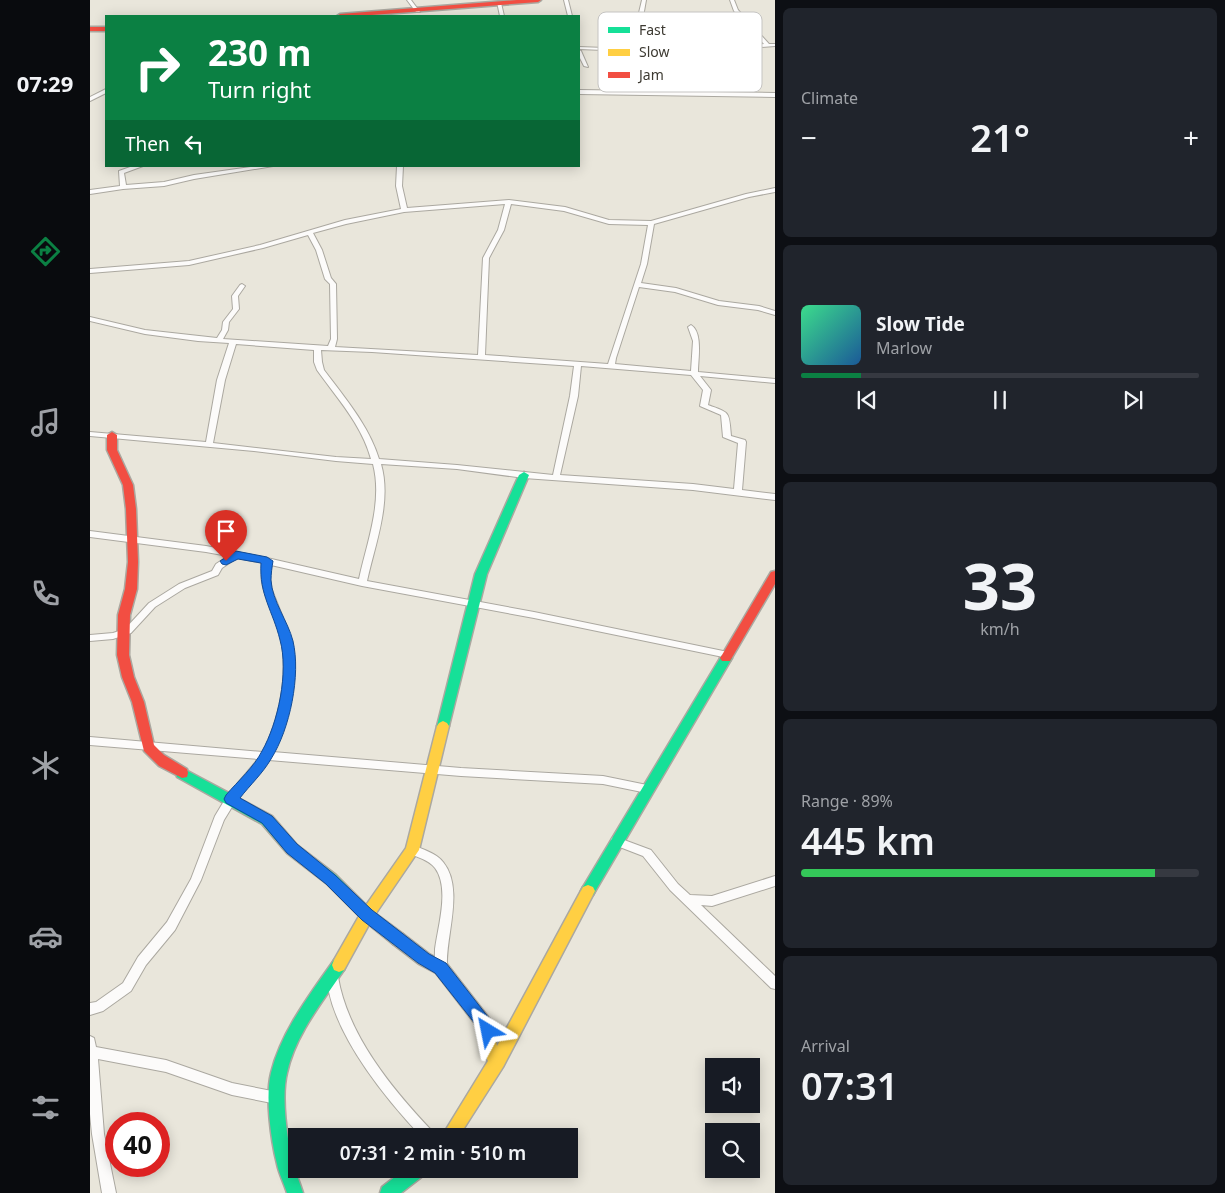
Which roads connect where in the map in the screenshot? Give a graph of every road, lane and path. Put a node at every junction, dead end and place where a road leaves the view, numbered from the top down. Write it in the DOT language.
graph roads {
  1 [pos="409,0"];
  2 [pos="538,0"];
  3 [pos="566,0"];
  4 [pos="732,0"];
  5 [pos="499,3"];
  6 [pos="418,11"];
  7 [pos="738,12"];
  8 [pos="356,15"];
  9 [pos="502,15"];
  10 [pos="570,15"];
  11 [pos="90,29"];
  12 [pos="105,29"];
  13 [pos="762,39"];
  14 [pos="775,45"];
  15 [pos="762,46"];
  16 [pos="768,46"];
  17 [pos="598,49"];
  18 [pos="580,50"];
  19 [pos="580,52"];
  20 [pos="586,66"];
  21 [pos="105,92"];
  22 [pos="580,92"];
  23 [pos="775,95"];
  24 [pos="90,99"];
  25 [pos="137,167"];
  26 [pos="263,167"];
  27 [pos="400,167"];
  28 [pos="123,187"];
  29 [pos="775,190"];
  30 [pos="90,192"];
  31 [pos="509,202"];
  32 [pos="404,210"];
  33 [pos="651,223"];
  34 [pos="309,232"];
  35 [pos="90,271"];
  36 [pos="638,285"];
  37 [pos="242,286"];
  38 [pos="775,313"];
  39 [pos="90,319"];
  40 [pos="692,327"];
  41 [pos="219,340"];
  42 [pos="233,341"];
  43 [pos="317,348"];
  44 [pos="332,348"];
  45 [pos="481,358"];
  46 [pos="578,364"];
  47 [pos="611,366"];
  48 [pos="694,374"];
  49 [pos="775,381"];
  50 [pos="90,434"];
  51 [pos="112,436"];
  52 [pos="209,444"];
  53 [pos="377,462"];
  54 [pos="524,475"];
  55 [pos="556,478"];
  56 [pos="738,492"];
  57 [pos="775,497"];
  58 [pos="90,534"];
  59 [pos="131,539"];
  60 [pos="236,555"];
  61 [pos="267,561"];
  62 [pos="775,575"];
  63 [pos="362,583"];
  64 [pos="474,605"];
  65 [pos="123,634"];
  66 [pos="90,638"];
  67 [pos="728,655"];
  68 [pos="90,741"];
  69 [pos="148,747"];
  70 [pos="266,756"];
  71 [pos="433,768"];
  72 [pos="647,788"];
  73 [pos="231,799"];
  74 [pos="616,841"];
  75 [pos="412,850"];
  76 [pos="775,880"];
  77 [pos="687,900"];
  78 [pos="367,915"];
  79 [pos="441,968"];
  80 [pos="332,977"];
  81 [pos="775,984"];
  82 [pos="90,1009"];
  83 [pos="90,1047"];
  84 [pos="497,1062"];
  85 [pos="277,1098"];
  86 [pos="422,1128"];
  87 [pos="455,1128"];
  88 [pos="407,1178"];
  89 [pos="110,1193"];
  90 [pos="295,1193"];
  91 [pos="388,1193"];
  1 -- 6 [label="street"];
  2 -- 5 [label="street"];
  3 -- 10 [label="street"];
  4 -- 7 [label="street"];
  5 -- 6 [label="street"];
  5 -- 9 [label="street"];
  6 -- 8 [label="street"];
  11 -- 12 [label="street"];
  13 -- 16 [label="street"];
  14 -- 16 [label="street"];
  15 -- 16 [label="street"];
  17 -- 18 [label="street"];
  19 -- 20 [label="street"];
  21 -- 24 [label="street"];
  22 -- 23 [label="street"];
  25 -- 28 [label="street"];
  26 -- 28 [label="street"];
  27 -- 32 [label="street"];
  28 -- 30 [label="street"];
  29 -- 33 [label="street"];
  31 -- 32 [label="street"];
  31 -- 33 [label="street"];
  31 -- 45 [label="street"];
  32 -- 34 [label="street"];
  33 -- 36 [label="street"];
  34 -- 35 [label="street"];
  34 -- 44 [label="street"];
  36 -- 38 [label="street"];
  36 -- 47 [label="street"];
  37 -- 41 [label="street"];
  39 -- 41 [label="street"];
  40 -- 48 [label="street"];
  41 -- 42 [label="street"];
  42 -- 43 [label="street"];
  42 -- 52 [label="street"];
  43 -- 44 [label="street"];
  43 -- 53 [label="street"];
  44 -- 45 [label="street"];
  45 -- 46 [label="street"];
  46 -- 47 [label="street"];
  46 -- 55 [label="street"];
  47 -- 48 [label="street"];
  48 -- 49 [label="street"];
  48 -- 56 [label="street"];
  50 -- 51 [label="street"];
  51 -- 52 [label="street"];
  51 -- 59 [label="street"];
  52 -- 53 [label="street"];
  53 -- 54 [label="street"];
  53 -- 63 [label="street"];
  54 -- 55 [label="street"];
  54 -- 64 [label="street"];
  55 -- 56 [label="street"];
  56 -- 57 [label="street"];
  58 -- 59 [label="street"];
  59 -- 60 [label="street"];
  59 -- 65 [label="street"];
  60 -- 61 [label="street"];
  60 -- 65 [label="street"];
  61 -- 63 [label="street"];
  61 -- 70 [label="street"];
  62 -- 67 [label="street"];
  63 -- 64 [label="street"];
  64 -- 67 [label="street"];
  64 -- 71 [label="street"];
  65 -- 66 [label="street"];
  65 -- 69 [label="street"];
  67 -- 72 [label="street"];
  68 -- 69 [label="street"];
  69 -- 70 [label="street"];
  69 -- 73 [label="street"];
  70 -- 71 [label="street"];
  70 -- 73 [label="street"];
  71 -- 72 [label="street"];
  71 -- 75 [label="street"];
  72 -- 74 [label="street"];
  73 -- 78 [label="street"];
  73 -- 82 [label="street"];
  74 -- 77 [label="street"];
  74 -- 84 [label="street"];
  75 -- 78 [label="street"];
  75 -- 79 [label="street"];
  76 -- 77 [label="street"];
  77 -- 81 [label="street"];
  78 -- 79 [label="street"];
  78 -- 80 [label="street"];
  79 -- 84 [label="street"];
  80 -- 85 [label="street"];
  80 -- 86 [label="street"];
  83 -- 85 [label="street"];
  83 -- 89 [label="street"];
  84 -- 87 [label="street"];
  85 -- 90 [label="street"];
  88 -- 91 [label="street"];
}
